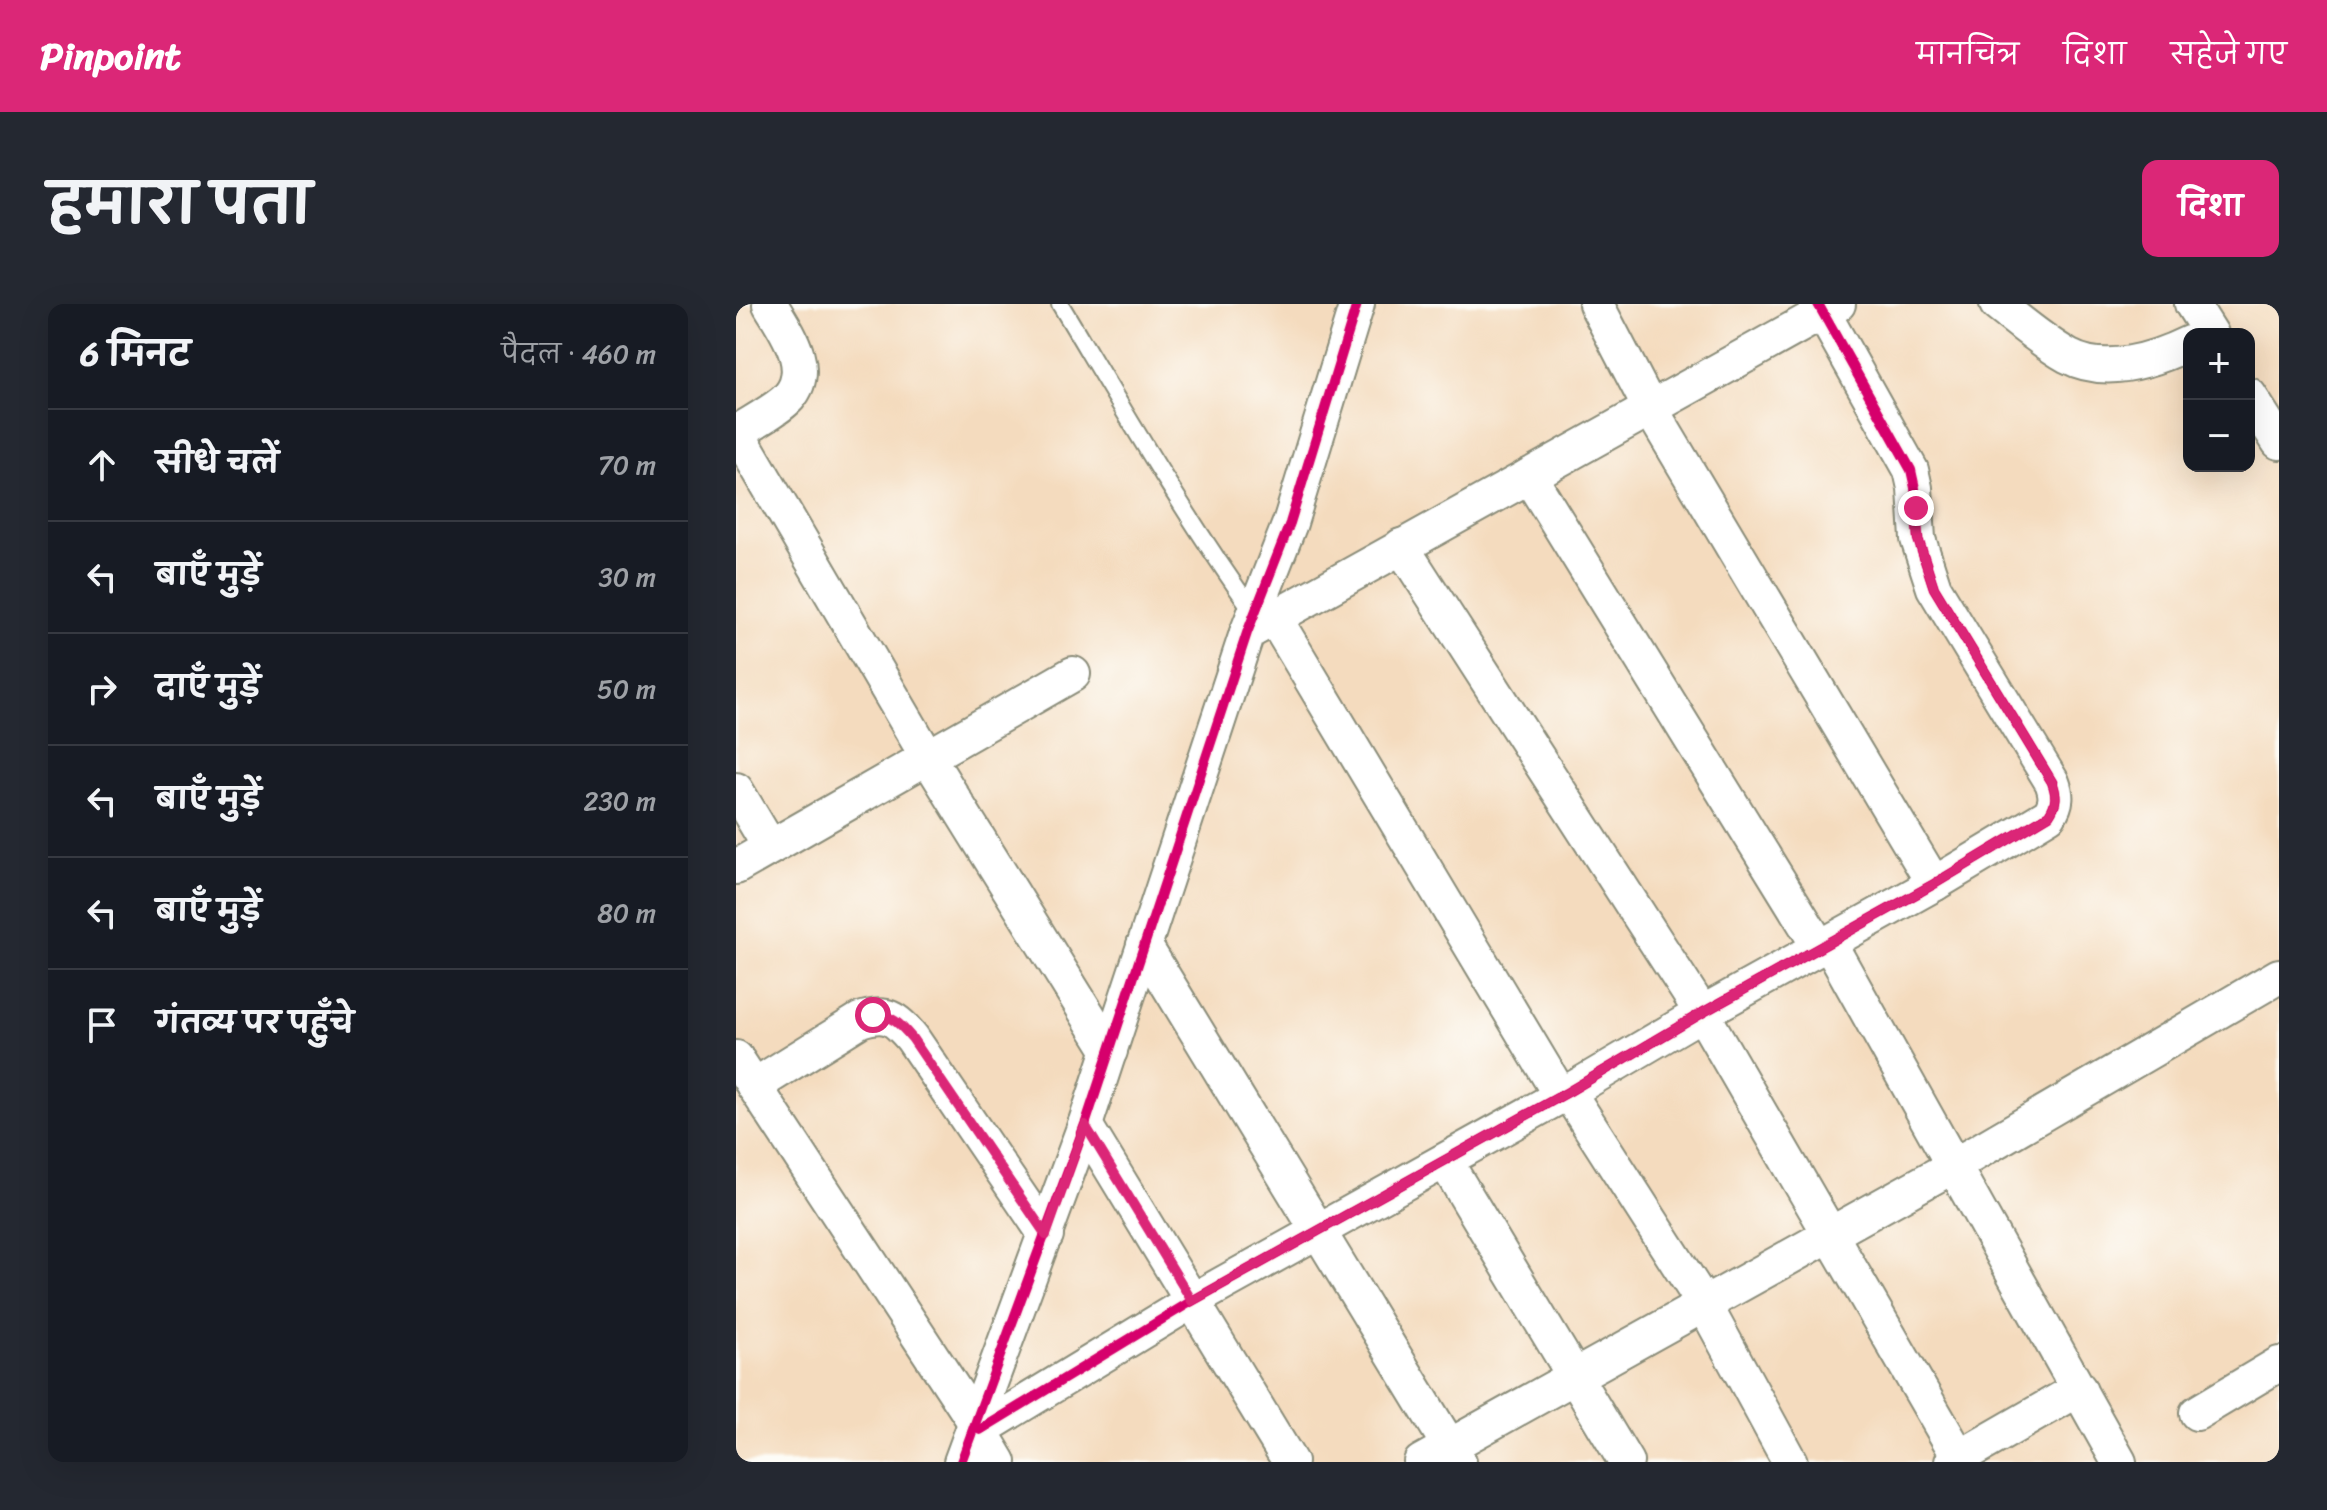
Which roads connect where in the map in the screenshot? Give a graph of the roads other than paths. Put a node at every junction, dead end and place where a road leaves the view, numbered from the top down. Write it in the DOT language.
graph roads {
  1 [pos="770,304"];
  2 [pos="1060,304"];
  3 [pos="1357,304"];
  4 [pos="1596,304"];
  5 [pos="1997,304"];
  6 [pos="2192,304"];
  7 [pos="1826,307"];
  8 [pos="2206,328"];
  9 [pos="2183,345"];
  10 [pos="2252,400"];
  11 [pos="1650,408"];
  12 [pos="737,433"];
  13 [pos="2279,442"];
  14 [pos="1529,476"];
  15 [pos="1401,546"];
  16 [pos="1259,622"];
  17 [pos="1073,674"];
  18 [pos="927,756"];
  19 [pos="736,790"];
  20 [pos="770,847"];
  21 [pos="736,867"];
  22 [pos="1934,884"];
  23 [pos="1144,945"];
  24 [pos="1824,946"];
  25 [pos="2279,976"];
  26 [pos="1702,1013"];
  27 [pos="1110,1051"];
  28 [pos="745,1072"];
  29 [pos="1565,1094"];
  30 [pos="1085,1125"];
  31 [pos="1445,1161"];
  32 [pos="1955,1165"];
  33 [pos="1318,1232"];
  34 [pos="1831,1233"];
  35 [pos="1046,1235"];
  36 [pos="1192,1301"];
  37 [pos="1704,1304"];
  38 [pos="2279,1364"];
  39 [pos="1574,1376"];
  40 [pos="2079,1389"];
  41 [pos="2197,1413"];
  42 [pos="978,1426"];
  43 [pos="1443,1456"];
  44 [pos="1958,1460"];
  45 [pos="961,1462"];
  46 [pos="999,1462"];
  47 [pos="1290,1462"];
  48 [pos="1626,1462"];
  49 [pos="1790,1462"];
  50 [pos="2119,1462"];
  1 -- 12 [label="street"];
  2 -- 16 [label="lane"];
  3 -- 16 [label="street"];
  4 -- 11 [label="street"];
  5 -- 9 [label="street"];
  6 -- 8 [label="street"];
  7 -- 11 [label="street"];
  7 -- 22 [label="street"];
  10 -- 13 [label="street"];
  11 -- 14 [label="street"];
  11 -- 22 [label="street"];
  12 -- 18 [label="street"];
  14 -- 15 [label="street"];
  14 -- 24 [label="street"];
  15 -- 16 [label="street"];
  15 -- 26 [label="street"];
  16 -- 23 [label="street"];
  16 -- 29 [label="street"];
  17 -- 18 [label="street"];
  18 -- 20 [label="street"];
  18 -- 27 [label="street"];
  19 -- 20 [label="street"];
  20 -- 21 [label="street"];
  22 -- 24 [label="street"];
  23 -- 27 [label="street"];
  23 -- 33 [label="street"];
  24 -- 26 [label="street"];
  24 -- 32 [label="street"];
  25 -- 32 [label="street"];
  26 -- 29 [label="street"];
  26 -- 34 [label="street"];
  27 -- 30 [label="street"];
  28 -- 35 [label="street"];
  28 -- 42 [label="street"];
  29 -- 31 [label="street"];
  29 -- 37 [label="street"];
  30 -- 35 [label="street"];
  30 -- 36 [label="street"];
  31 -- 33 [label="street"];
  31 -- 39 [label="street"];
  32 -- 34 [label="street"];
  32 -- 40 [label="street"];
  33 -- 36 [label="street"];
  33 -- 43 [label="street"];
  34 -- 37 [label="street"];
  34 -- 44 [label="street"];
  35 -- 42 [label="street"];
  36 -- 42 [label="street"];
  36 -- 47 [label="street"];
  37 -- 39 [label="street"];
  37 -- 49 [label="street"];
  38 -- 41 [label="street"];
  39 -- 43 [label="street"];
  39 -- 48 [label="street"];
  40 -- 44 [label="street"];
  40 -- 50 [label="street"];
  42 -- 45 [label="street"];
  42 -- 46 [label="street"];
}
